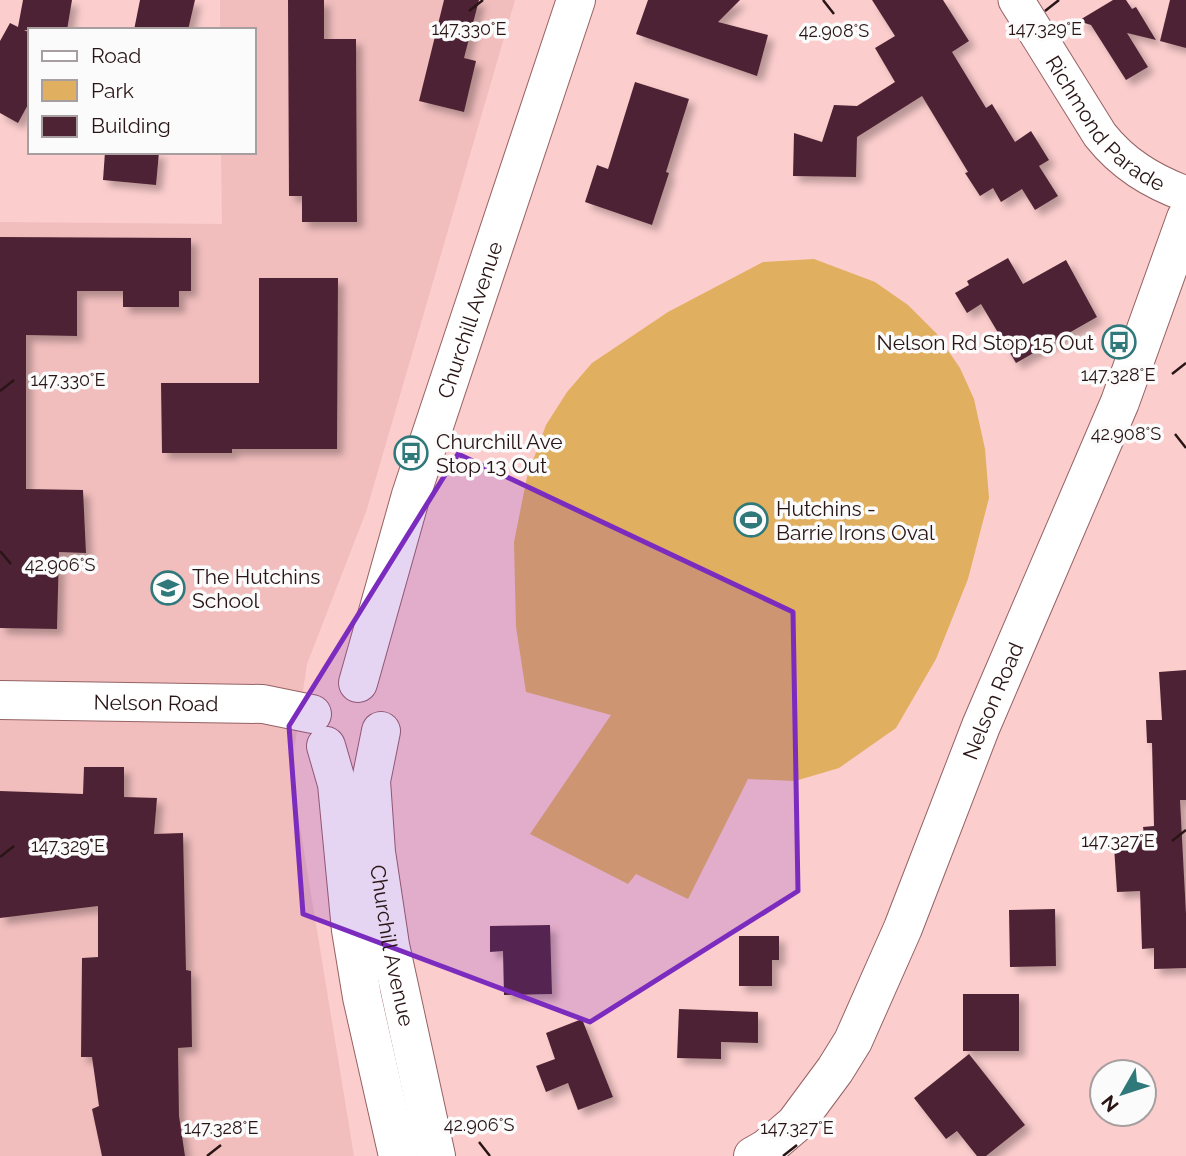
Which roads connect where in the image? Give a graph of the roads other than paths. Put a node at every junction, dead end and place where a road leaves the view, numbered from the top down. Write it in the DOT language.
graph roads {
  1 [pos="576,0"];
  2 [pos="1016,0"];
  3 [pos="1186,194"];
  4 [pos="1186,218"];
  5 [pos="358,683"];
  6 [pos="0,700"];
  7 [pos="319,730"];
  8 [pos="381,731"];
  9 [pos="398,1156"];
  10 [pos="436,1156"];
  11 [pos="753,1156"];
  1 -- 5 [label="street, Churchill Avenue"];
  2 -- 3 [label="street, Richmond Parade"];
  4 -- 11 [label="street, Nelson Road"];
  5 -- 7 [label="street"];
  5 -- 8 [label="street"];
  6 -- 7 [label="street, Nelson Road"];
  7 -- 8 [label="street"];
  7 -- 9 [label="street, Churchill Avenue"];
  8 -- 10 [label="street, Churchill Avenue"];
}
